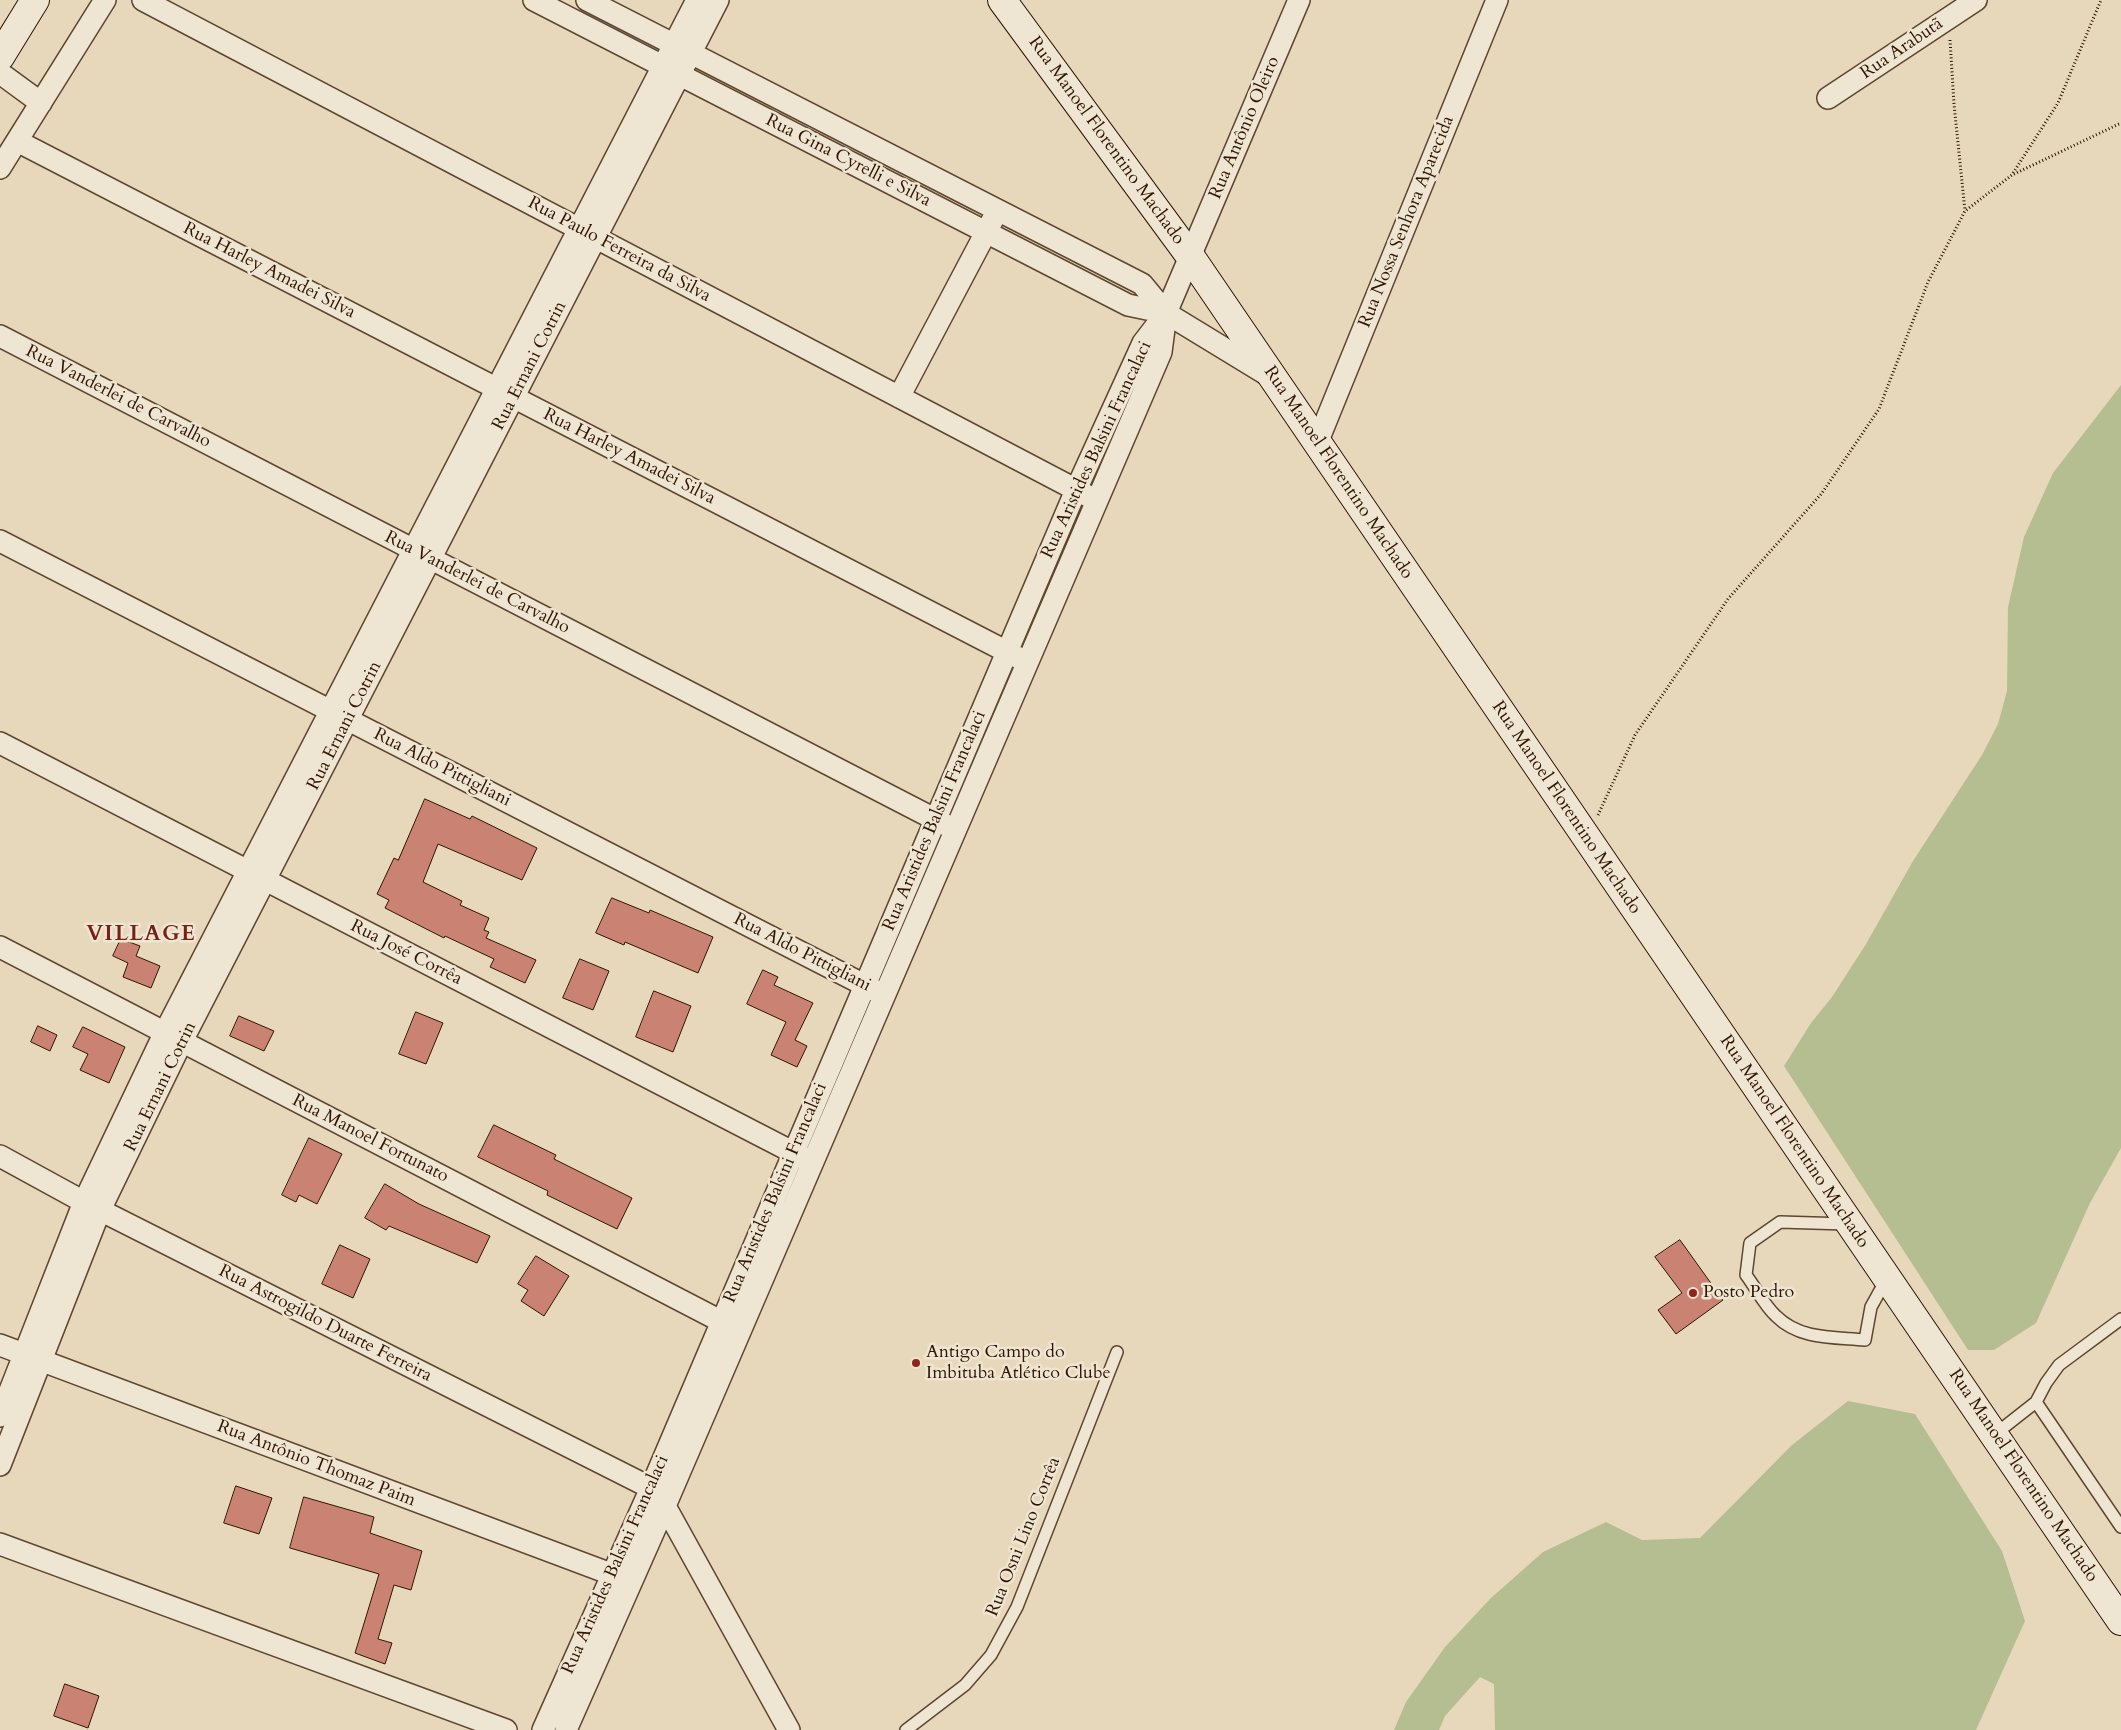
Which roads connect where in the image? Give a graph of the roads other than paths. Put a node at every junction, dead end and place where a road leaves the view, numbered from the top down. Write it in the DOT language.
graph roads {
  1 [pos="35,0"];
  2 [pos="104,0"];
  3 [pos="143,0"];
  4 [pos="534,0"];
  5 [pos="586,0"];
  6 [pos="697,0"];
  7 [pos="718,0"];
  8 [pos="1002,0"];
  9 [pos="1299,0"];
  10 [pos="1497,0"];
  11 [pos="1976,0"];
  12 [pos="7,27"];
  13 [pos="682,49"];
  14 [pos="0,57"];
  15 [pos="671,71"];
  16 [pos="0,73"];
  17 [pos="1828,98"];
  18 [pos="41,103"];
  19 [pos="17,141"];
  20 [pos="0,168"];
  21 [pos="998,210"];
  22 [pos="986,232"];
  23 [pos="588,234"];
  24 [pos="1190,256"];
  25 [pos="1166,312"];
  26 [pos="0,336"];
  27 [pos="1274,379"];
  28 [pos="505,393"];
  29 [pos="899,397"];
  30 [pos="1318,443"];
  31 [pos="1076,490"];
  32 [pos="1096,500"];
  33 [pos="0,541"];
  34 [pos="422,554"];
  35 [pos="1006,651"];
  36 [pos="1028,663"];
  37 [pos="339,715"];
  38 [pos="0,743"];
  39 [pos="936,820"];
  40 [pos="955,830"];
  41 [pos="257,876"];
  42 [pos="0,947"];
  43 [pos="865,985"];
  44 [pos="884,995"];
  45 [pos="174,1037"];
  46 [pos="793,1152"];
  47 [pos="0,1156"];
  48 [pos="812,1162"];
  49 [pos="92,1206"];
  50 [pos="1848,1224"];
  51 [pos="1887,1278"];
  52 [pos="2121,1319"];
  53 [pos="721,1321"];
  54 [pos="740,1331"];
  55 [pos="0,1345"];
  56 [pos="1117,1352"];
  57 [pos="33,1357"];
  58 [pos="2036,1402"];
  59 [pos="0,1416"];
  60 [pos="1994,1434"];
  61 [pos="0,1465"];
  62 [pos="651,1488"];
  63 [pos="665,1506"];
  64 [pos="2121,1527"];
  65 [pos="0,1544"];
  66 [pos="623,1579"];
  67 [pos="2119,1615"];
  68 [pos="506,1730"];
  69 [pos="543,1730"];
  70 [pos="566,1730"];
  71 [pos="789,1730"];
  72 [pos="906,1730"];
  1 -- 12 [label="main road"];
  2 -- 18 [label="street"];
  3 -- 23 [label="street, Rua Paulo Ferreira da Silva"];
  4 -- 15 [label="street, Rua Gina Cyrelli e Silva"];
  5 -- 13 [label="street, Rua Gina Cyrelli e Silva"];
  6 -- 13 [label="street, Rua Ernani Cotrin"];
  7 -- 13 [label="street, Rua Ernani Cotrin"];
  8 -- 24 [label="main road, Rua Manoel Florentino Machado"];
  9 -- 24 [label="street, Rua Antônio Oleiro"];
  10 -- 30 [label="street, Rua Nossa Senhora Aparecida"];
  11 -- 17 [label="street, Rua Arabutã"];
  12 -- 14 [label="main road"];
  13 -- 15 [label="street, Rua Ernani Cotrin"];
  13 -- 21 [label="street, Rua Gina Cyrelli e Silva"];
  15 -- 22 [label="street, Rua Gina Cyrelli e Silva"];
  15 -- 23 [label="street, Rua Ernani Cotrin"];
  16 -- 18 [label="street"];
  18 -- 19 [label="street"];
  19 -- 20 [label="street"];
  19 -- 28 [label="street, Rua Harley Amadei Silva"];
  21 -- 22 [label="street"];
  21 -- 25 [label="street, Rua Gina Cyrelli e Silva"];
  22 -- 25 [label="street, Rua Gina Cyrelli e Silva"];
  22 -- 29 [label="street"];
  23 -- 28 [label="street, Rua Ernani Cotrin"];
  23 -- 29 [label="street, Rua Paulo Ferreira da Silva"];
  24 -- 25 [label="street, Rua Antônio Oleiro"];
  24 -- 27 [label="main road, Rua Manoel Florentino Machado"];
  25 -- 27 [label="street, Rua Gina Cyrelli e Silva"];
  25 -- 31 [label="street, Rua Aristides Balsini Francalaci"];
  25 -- 32 [label="street, Rua Aristides Balsini Francalaci"];
  26 -- 34 [label="street, Rua Vanderlei de Carvalho"];
  27 -- 30 [label="main road, Rua Manoel Florentino Machado"];
  28 -- 34 [label="street, Rua Ernani Cotrin"];
  28 -- 35 [label="street, Rua Harley Amadei Silva"];
  29 -- 31 [label="street, Rua Paulo Ferreira da Silva"];
  30 -- 50 [label="main road, Rua Manoel Florentino Machado"];
  31 -- 32 [label="street, Rua Paulo Ferreira da Silva"];
  31 -- 35 [label="street, Rua Aristides Balsini Francalaci"];
  32 -- 36 [label="street, Rua Aristides Balsini Francalaci"];
  33 -- 37 [label="street, Rua Aldo Pittigliani"];
  34 -- 37 [label="street, Rua Ernani Cotrin"];
  34 -- 39 [label="street, Rua Vanderlei de Carvalho"];
  35 -- 36 [label="street, Rua Harley Amadei Silva"];
  35 -- 39 [label="street, Rua Aristides Balsini Francalaci"];
  36 -- 40 [label="street, Rua Aristides Balsini Francalaci"];
  37 -- 41 [label="street, Rua Ernani Cotrin"];
  37 -- 43 [label="street, Rua Aldo Pittigliani"];
  38 -- 41 [label="street, Rua José Corrêa"];
  39 -- 40 [label="street, Rua Vanderlei de Carvalho"];
  39 -- 43 [label="street, Rua Aristides Balsini Francalaci"];
  40 -- 44 [label="street, Rua Aristides Balsini Francalaci"];
  41 -- 45 [label="street, Rua Ernani Cotrin"];
  41 -- 46 [label="street, Rua José Corrêa"];
  42 -- 45 [label="street, Rua Manoel Fortunato"];
  43 -- 44 [label="street, Rua Aldo Pittigliani"];
  43 -- 46 [label="street, Rua Aristides Balsini Francalaci"];
  44 -- 48 [label="street, Rua Aristides Balsini Francalaci"];
  45 -- 49 [label="street, Rua Ernani Cotrin"];
  45 -- 53 [label="street, Rua Manoel Fortunato"];
  46 -- 48 [label="street, Rua José Corrêa"];
  46 -- 53 [label="street, Rua Aristides Balsini Francalaci"];
  47 -- 49 [label="street, Rua Astrogildo Duarte Ferreira"];
  48 -- 54 [label="street, Rua Aristides Balsini Francalaci"];
  49 -- 57 [label="street, Rua Ernani Cotrin"];
  49 -- 62 [label="street, Rua Astrogildo Duarte Ferreira"];
  50 -- 51 [label="main road, Rua Manoel Florentino Machado"];
  50 -- 51 [label="lane"];
  51 -- 60 [label="main road, Rua Manoel Florentino Machado"];
  52 -- 58 [label="lane"];
  53 -- 54 [label="street, Rua Manoel Fortunato"];
  53 -- 62 [label="street, Rua Aristides Balsini Francalaci"];
  54 -- 63 [label="street, Rua Aristides Balsini Francalaci"];
  55 -- 57 [label="street, Rua Antônio Thomaz Paim"];
  56 -- 72 [label="lane, Rua Osni Lino Corrêa"];
  57 -- 59 [label="street, Rua Ernani Cotrin"];
  57 -- 61 [label="street, Rua Ernani Cotrin"];
  57 -- 66 [label="street, Rua Antônio Thomaz Paim"];
  58 -- 60 [label="lane"];
  58 -- 64 [label="lane"];
  60 -- 67 [label="main road, Rua Manoel Florentino Machado"];
  62 -- 63 [label="street"];
  62 -- 66 [label="street, Rua Aristides Balsini Francalaci"];
  63 -- 66 [label="street, Rua Aristides Balsini Francalaci"];
  63 -- 71 [label="street"];
  65 -- 68 [label="street"];
  66 -- 69 [label="street, Rua Aristides Balsini Francalaci"];
  66 -- 70 [label="street, Rua Aristides Balsini Francalaci"];
}
